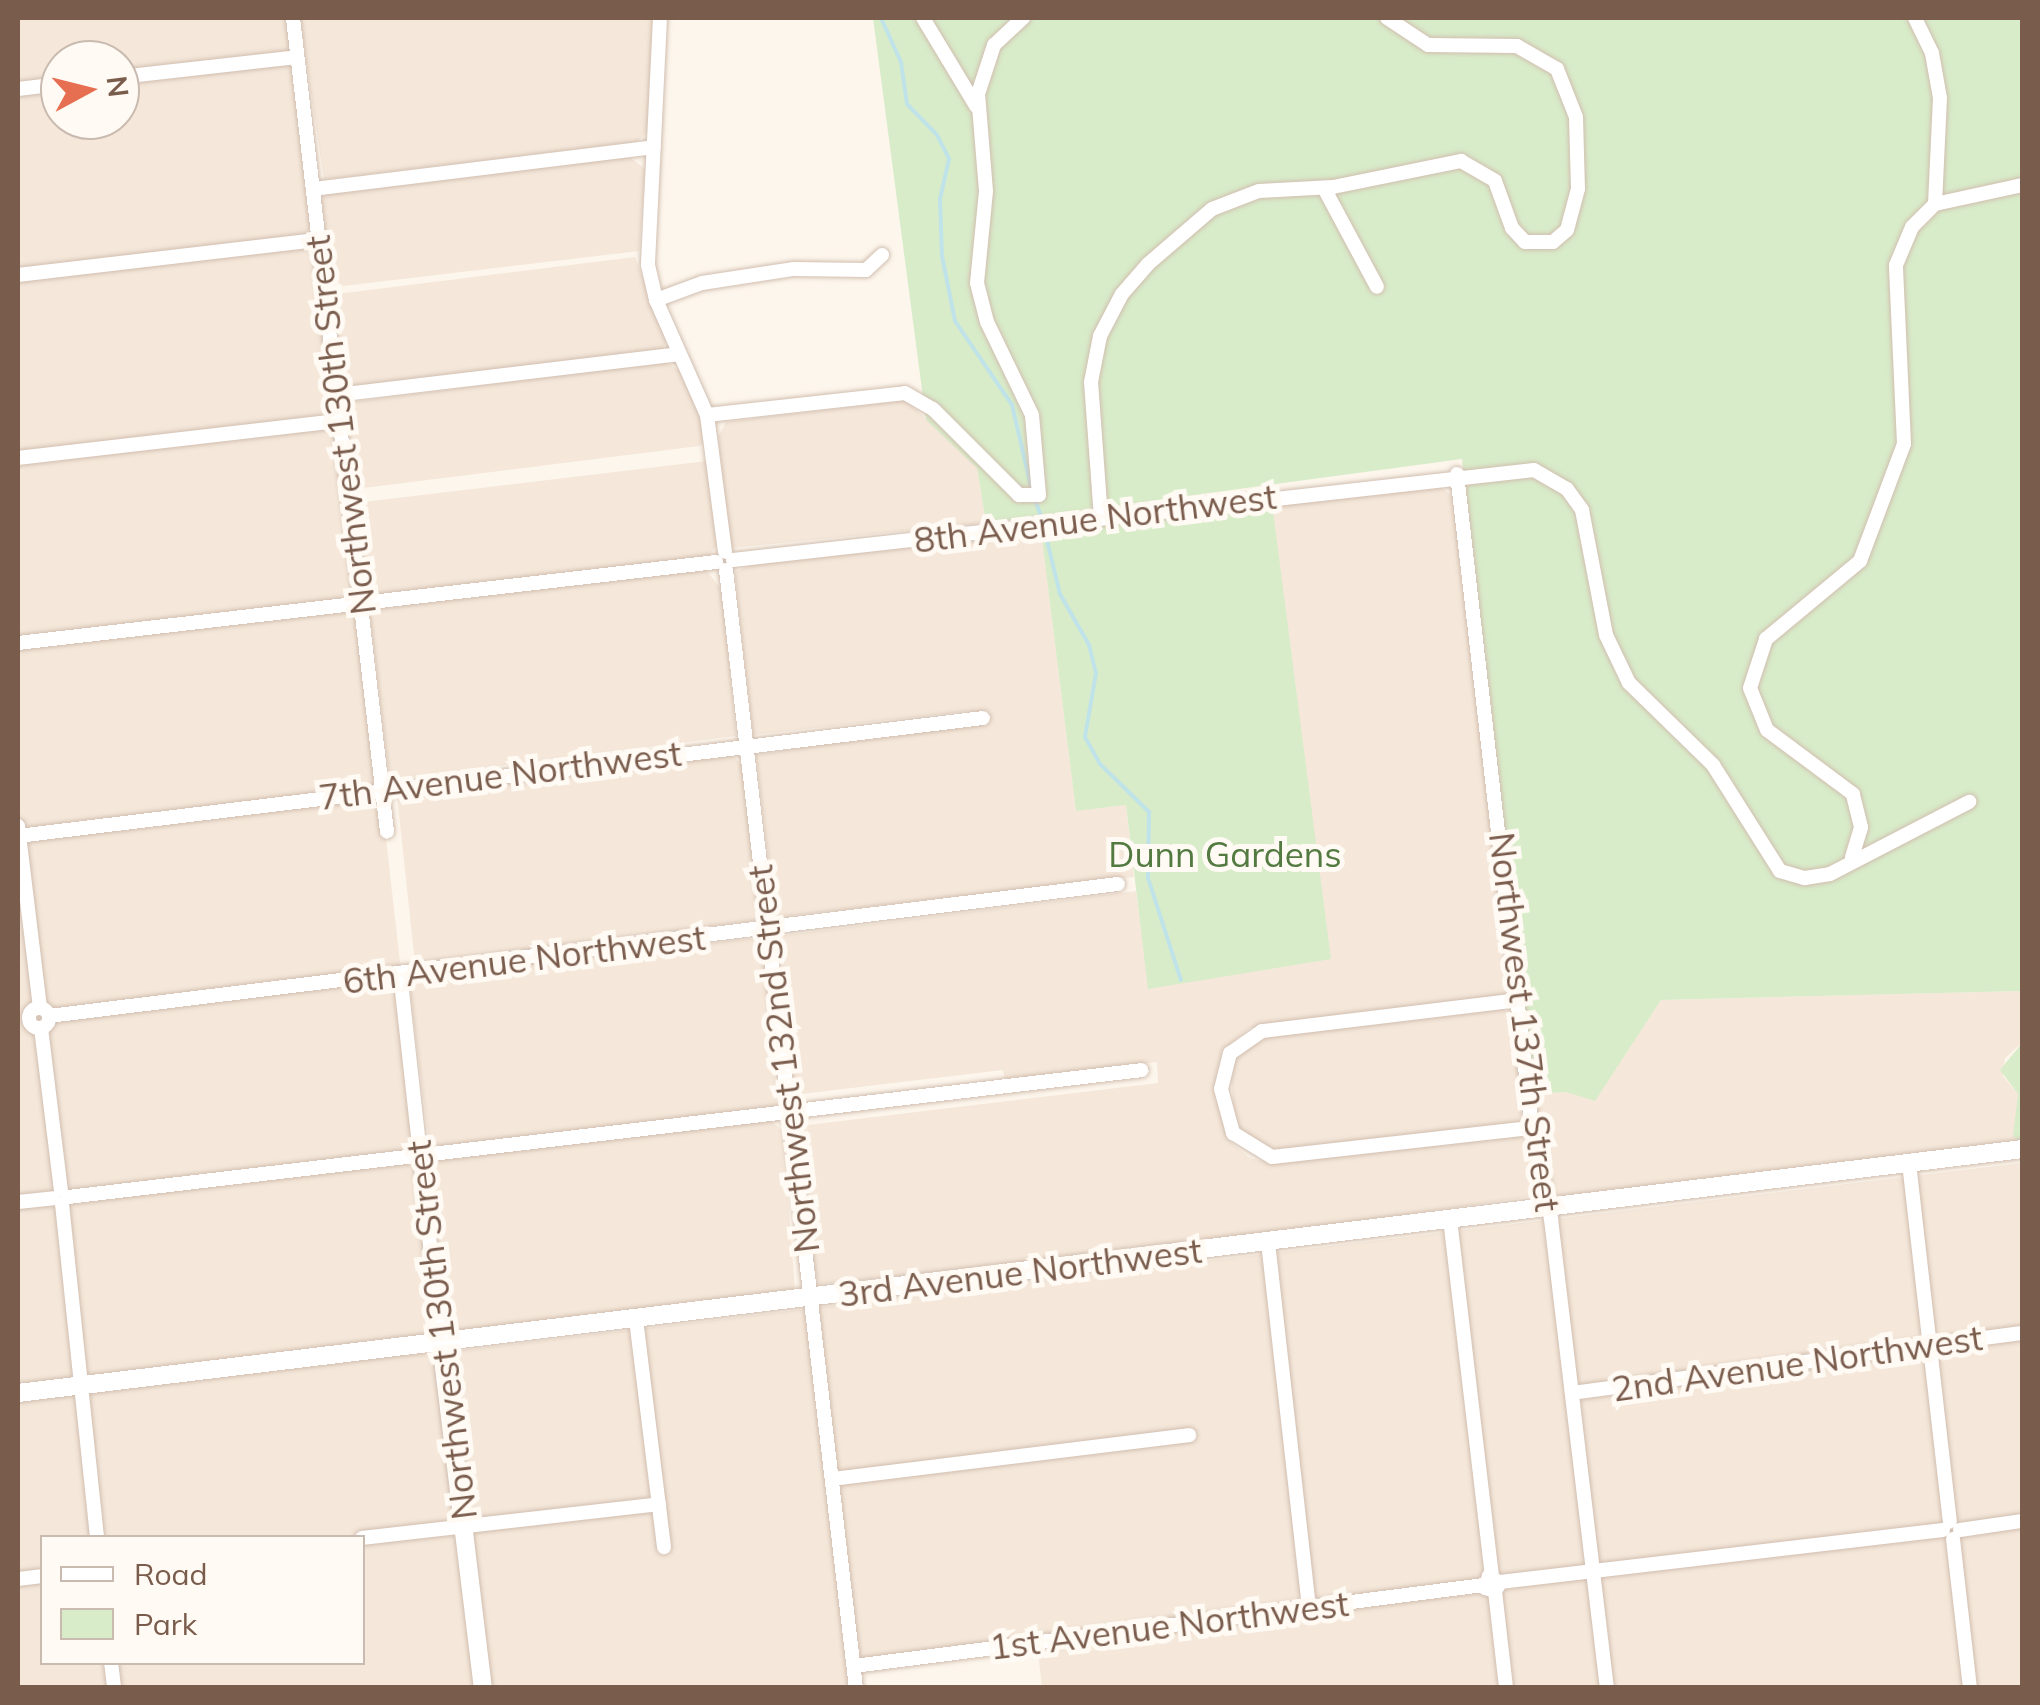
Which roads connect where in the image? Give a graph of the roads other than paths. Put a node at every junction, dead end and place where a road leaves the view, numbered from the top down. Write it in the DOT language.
graph roads {
  1 [pos="293,18"];
  2 [pos="660,18"];
  3 [pos="923,18"];
  4 [pos="1022,18"];
  5 [pos="1387,18"];
  6 [pos="1915,18"];
  7 [pos="297,56"];
  8 [pos="140,75"];
  9 [pos="977,108"];
  10 [pos="653,147"];
  11 [pos="2022,185"];
  12 [pos="1324,188"];
  13 [pos="312,189"];
  14 [pos="1935,204"];
  15 [pos="318,240"];
  16 [pos="882,254"];
  17 [pos="18,275"];
  18 [pos="1376,287"];
  19 [pos="656,300"];
  20 [pos="680,354"];
  21 [pos="336,396"];
  22 [pos="707,414"];
  23 [pos="339,421"];
  24 [pos="18,458"];
  25 [pos="1457,474"];
  26 [pos="1094,519"];
  27 [pos="725,561"];
  28 [pos="361,605"];
  29 [pos="18,643"];
  30 [pos="982,718"];
  31 [pos="746,744"];
  32 [pos="382,789"];
  33 [pos="1969,802"];
  34 [pos="18,826"];
  35 [pos="387,832"];
  36 [pos="18,836"];
  37 [pos="1852,857"];
  38 [pos="1118,884"];
  39 [pos="768,930"];
  40 [pos="400,973"];
  41 [pos="1520,1000"];
  42 [pos="35,1018"];
  43 [pos="1142,1070"];
  44 [pos="789,1112"];
  45 [pos="1532,1128"];
  46 [pos="2022,1149"];
  47 [pos="419,1156"];
  48 [pos="1909,1162"];
  49 [pos="61,1197"];
  50 [pos="18,1202"];
  51 [pos="1547,1206"];
  52 [pos="1450,1219"];
  53 [pos="1268,1242"];
  54 [pos="810,1297"];
  55 [pos="636,1319"];
  56 [pos="2022,1333"];
  57 [pos="441,1342"];
  58 [pos="1930,1346"];
  59 [pos="81,1386"];
  60 [pos="18,1393"];
  61 [pos="1572,1393"];
  62 [pos="1189,1435"];
  63 [pos="832,1478"];
  64 [pos="659,1504"];
  65 [pos="2022,1521"];
  66 [pos="464,1526"];
  67 [pos="1951,1530"];
  68 [pos="97,1535"];
  69 [pos="365,1538"];
  70 [pos="664,1547"];
  71 [pos="1594,1570"];
  72 [pos="1493,1583"];
  73 [pos="1309,1606"];
  74 [pos="854,1666"];
  75 [pos="482,1688"];
  76 [pos="856,1688"];
  77 [pos="1506,1688"];
  78 [pos="1607,1688"];
  79 [pos="1970,1688"];
  1 -- 7 [label="street, Northwest 130th Street"];
  2 -- 10 [label="street, Northwest 132nd Street"];
  3 -- 9 [label="street"];
  4 -- 9 [label="street"];
  5 -- 12 [label="street"];
  6 -- 14 [label="street"];
  7 -- 8 [label="street"];
  7 -- 13 [label="street, Northwest 130th Street"];
  9 -- 22 [label="street"];
  10 -- 13 [label="street"];
  10 -- 19 [label="street, Northwest 132nd Street"];
  11 -- 14 [label="street"];
  12 -- 18 [label="street"];
  12 -- 26 [label="street"];
  13 -- 15 [label="street, Northwest 130th Street"];
  14 -- 37 [label="street"];
  15 -- 17 [label="street"];
  15 -- 21 [label="street, Northwest 130th Street"];
  16 -- 19 [label="street"];
  19 -- 20 [label="street, Northwest 132nd Street"];
  20 -- 21 [label="street"];
  20 -- 22 [label="street, Northwest 132nd Street"];
  21 -- 23 [label="street, Northwest 130th Street"];
  22 -- 27 [label="street, Northwest 132nd Street"];
  23 -- 24 [label="street"];
  23 -- 28 [label="street, Northwest 130th Street"];
  25 -- 26 [label="street, 8th Avenue Northwest"];
  25 -- 37 [label="street, 8th Avenue Northwest"];
  25 -- 41 [label="street, Northwest 137th Street"];
  26 -- 27 [label="street, 8th Avenue Northwest"];
  27 -- 28 [label="street, 8th Avenue Northwest"];
  27 -- 31 [label="street, Northwest 132nd Street"];
  28 -- 29 [label="street, 8th Avenue Northwest"];
  28 -- 32 [label="street, Northwest 130th Street"];
  30 -- 31 [label="street, 7th Avenue Northwest"];
  31 -- 32 [label="street, 7th Avenue Northwest"];
  31 -- 39 [label="street, Northwest 132nd Street"];
  32 -- 35 [label="street, Northwest 130th Street"];
  32 -- 36 [label="street, 7th Avenue Northwest"];
  33 -- 37 [label="street, 8th Avenue Northwest"];
  34 -- 36 [label="street"];
  36 -- 42 [label="street"];
  38 -- 39 [label="street, 6th Avenue Northwest"];
  39 -- 40 [label="street, 6th Avenue Northwest"];
  39 -- 44 [label="street, Northwest 132nd Street"];
  40 -- 42 [label="street, 6th Avenue Northwest"];
  40 -- 47 [label="street, Northwest 130th Street"];
  41 -- 45 [label="street, Northwest 137th Street"];
  41 -- 45 [label="street"];
  42 -- 49 [label="street"];
  43 -- 44 [label="street"];
  44 -- 47 [label="street"];
  44 -- 54 [label="street, Northwest 132nd Street"];
  45 -- 51 [label="street, Northwest 137th Street"];
  46 -- 48 [label="street, 3rd Avenue Northwest"];
  47 -- 49 [label="street"];
  47 -- 57 [label="street, Northwest 130th Street"];
  48 -- 51 [label="street, 3rd Avenue Northwest"];
  48 -- 58 [label="street"];
  49 -- 50 [label="street"];
  49 -- 59 [label="street"];
  51 -- 52 [label="street, 3rd Avenue Northwest"];
  51 -- 61 [label="street, Northwest 137th Street"];
  52 -- 53 [label="street, 3rd Avenue Northwest"];
  52 -- 72 [label="street"];
  53 -- 54 [label="street, 3rd Avenue Northwest"];
  53 -- 73 [label="street"];
  54 -- 55 [label="street, 3rd Avenue Northwest"];
  54 -- 63 [label="street, Northwest 132nd Street"];
  55 -- 57 [label="street, 3rd Avenue Northwest"];
  55 -- 64 [label="street"];
  56 -- 58 [label="street, 2nd Avenue Northwest"];
  57 -- 59 [label="street, 3rd Avenue Northwest"];
  57 -- 66 [label="street, Northwest 130th Street"];
  58 -- 61 [label="street, 2nd Avenue Northwest"];
  58 -- 67 [label="street"];
  59 -- 60 [label="street, 3rd Avenue Northwest"];
  59 -- 68 [label="street"];
  61 -- 71 [label="street, Northwest 137th Street"];
  62 -- 63 [label="street"];
  63 -- 74 [label="street, Northwest 132nd Street"];
  64 -- 66 [label="street"];
  64 -- 70 [label="street"];
  65 -- 67 [label="street, 1st Avenue Northwest"];
  66 -- 69 [label="street"];
  66 -- 75 [label="street, Northwest 130th Street"];
  67 -- 71 [label="street, 1st Avenue Northwest"];
  67 -- 79 [label="street"];
  71 -- 72 [label="street, 1st Avenue Northwest"];
  71 -- 78 [label="street, Northwest 137th Street"];
  72 -- 73 [label="street, 1st Avenue Northwest"];
  72 -- 77 [label="street"];
  73 -- 74 [label="street, 1st Avenue Northwest"];
  74 -- 76 [label="street, Northwest 132nd Street"];
}
